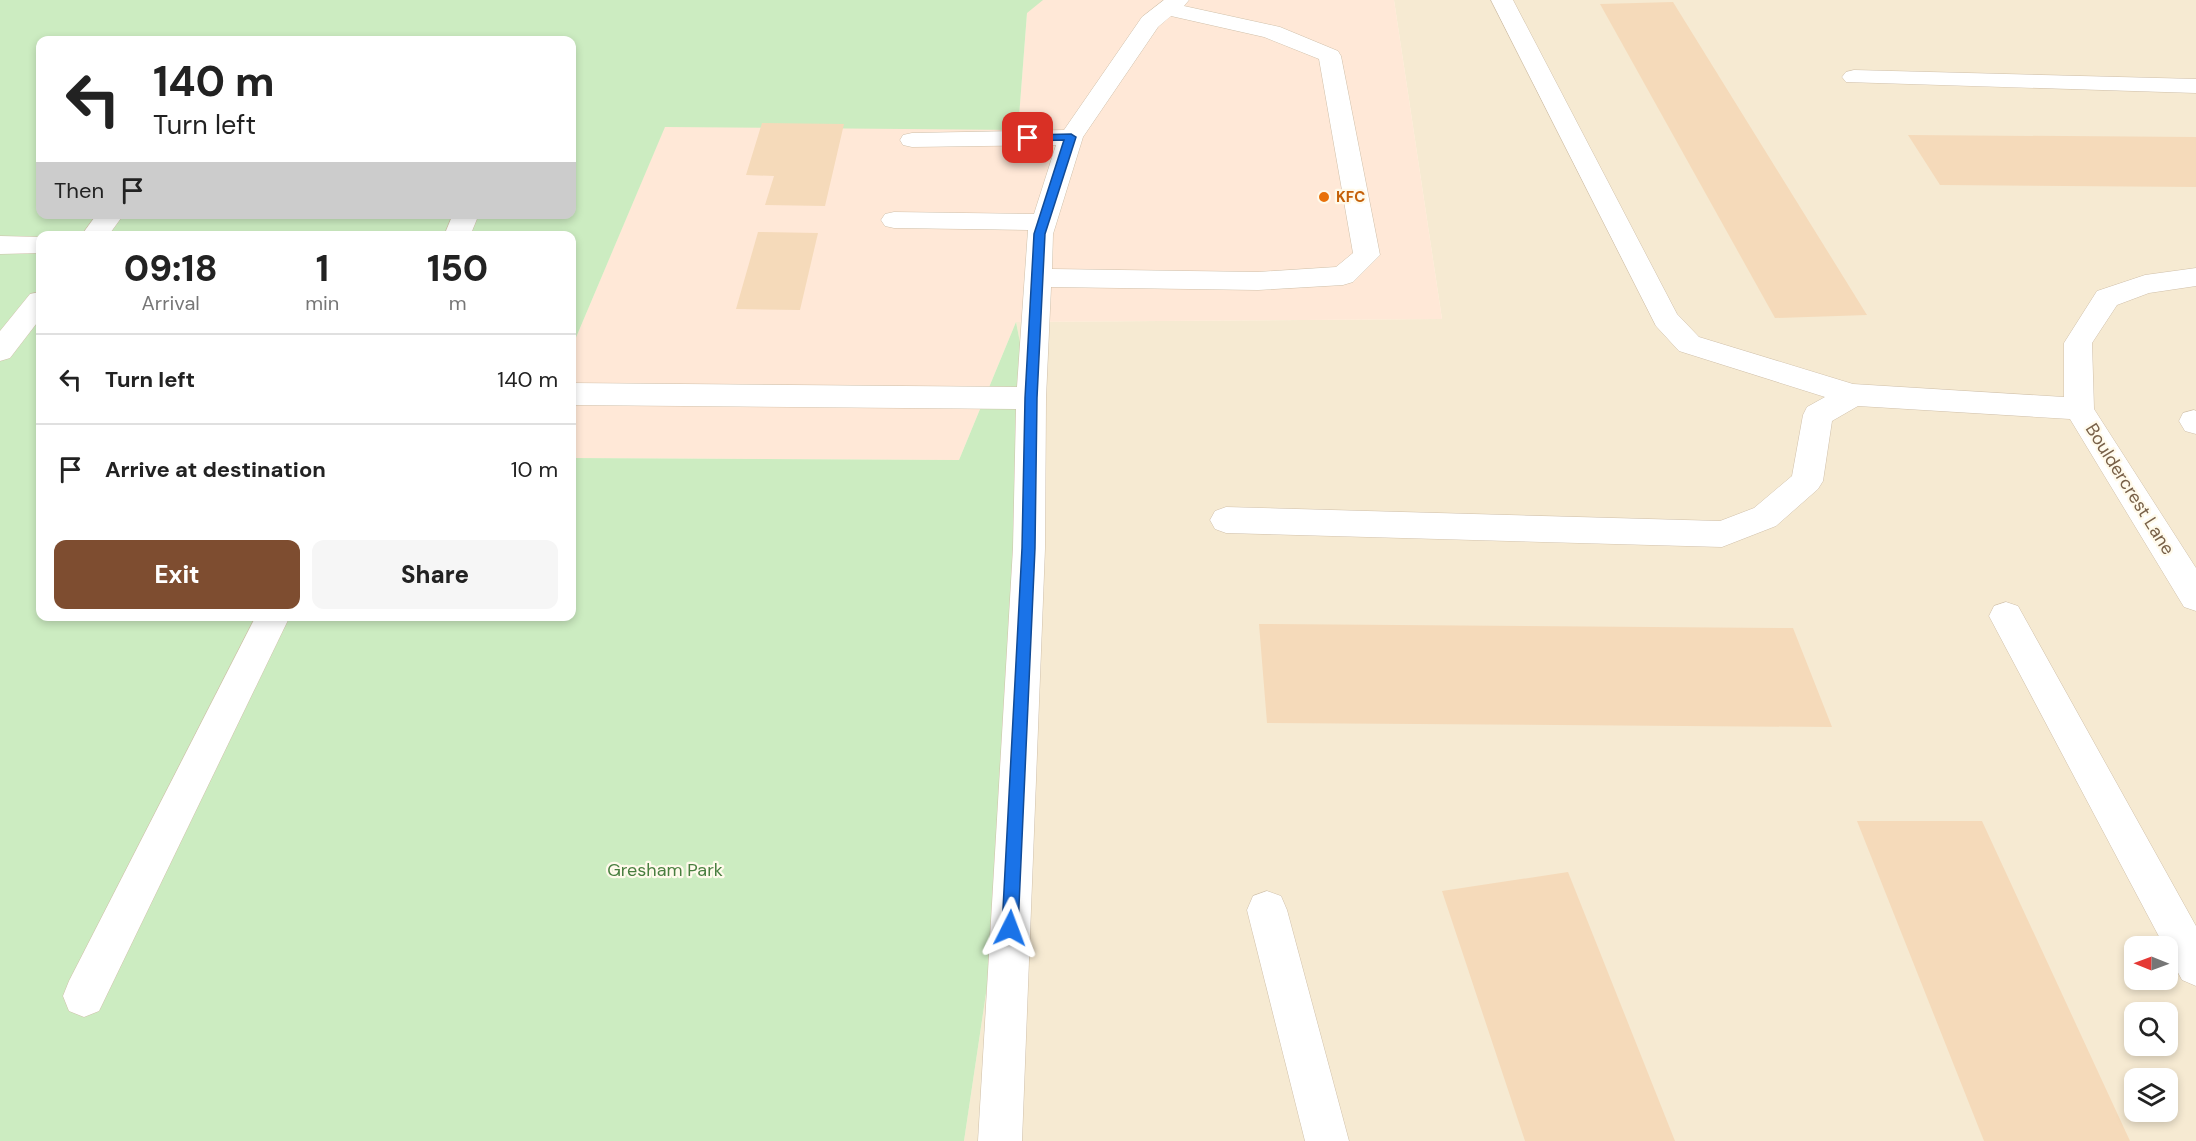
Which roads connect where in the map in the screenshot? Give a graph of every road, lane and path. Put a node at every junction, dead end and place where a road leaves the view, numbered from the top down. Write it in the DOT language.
graph roads {
  1 [pos="1502,0"];
  2 [pos="1173,5"];
  3 [pos="1854,77"];
  4 [pos="2196,86"];
  5 [pos="1071,137"];
  6 [pos="912,140"];
  7 [pos="107,219"];
  8 [pos="894,220"];
  9 [pos="1043,222"];
  10 [pos="98,231"];
  11 [pos="0,245"];
  12 [pos="36,245"];
  13 [pos="2196,277"];
  14 [pos="1038,278"];
  15 [pos="36,306"];
  16 [pos="0,351"];
  17 [pos="576,394"];
  18 [pos="1853,395"];
  19 [pos="1031,398"];
  20 [pos="2079,409"];
  21 [pos="1226,520"];
  22 [pos="2196,597"];
  23 [pos="2006,616"];
  24 [pos="271,621"];
  25 [pos="1267,910"];
  26 [pos="2196,966"];
  27 [pos="84,996"];
  28 [pos="1000,1141"];
  29 [pos="1327,1141"];
  1 -- 18 [label="street"];
  2 -- 5 [label="street"];
  2 -- 14 [label="street"];
  3 -- 4 [label="street"];
  5 -- 6 [label="street"];
  5 -- 9 [label="street"];
  7 -- 10 [label="street"];
  8 -- 9 [label="street"];
  9 -- 14 [label="street"];
  11 -- 12 [label="street"];
  13 -- 20 [label="street, Bouldercrest Lane"];
  14 -- 19 [label="street"];
  15 -- 16 [label="street"];
  17 -- 19 [label="street"];
  18 -- 20 [label="street"];
  18 -- 21 [label="street"];
  19 -- 28 [label="street"];
  20 -- 22 [label="street, Bouldercrest Lane"];
  23 -- 26 [label="street"];
  24 -- 27 [label="street"];
  25 -- 29 [label="street"];
}
